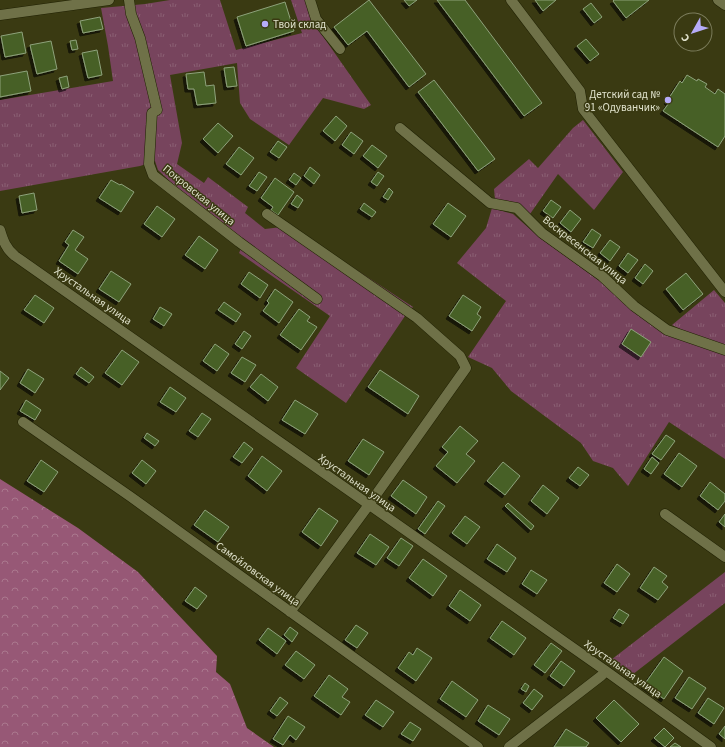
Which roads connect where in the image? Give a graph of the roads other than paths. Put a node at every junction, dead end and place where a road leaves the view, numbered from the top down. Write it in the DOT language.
graph roads {
  1 [pos="109,0"];
  2 [pos="129,0"];
  3 [pos="310,0"];
  4 [pos="511,0"];
  5 [pos="718,0"];
  6 [pos="725,5"];
  7 [pos="0,16"];
  8 [pos="340,49"];
  9 [pos="400,128"];
  10 [pos="267,214"];
  11 [pos="0,230"];
  12 [pos="725,292"];
  13 [pos="317,299"];
  14 [pos="725,350"];
  15 [pos="23,422"];
  16 [pos="368,506"];
  17 [pos="665,514"];
  18 [pos="725,557"];
  19 [pos="290,612"];
  20 [pos="606,672"];
  21 [pos="478,747"];
  22 [pos="508,747"];
  23 [pos="711,747"];
  1 -- 7 [label="street"];
  2 -- 13 [label="street, Покровская улица"];
  3 -- 8 [label="street"];
  4 -- 12 [label="street"];
  5 -- 6 [label="street"];
  9 -- 14 [label="street, Воскресенская улица"];
  10 -- 16 [label="street"];
  11 -- 16 [label="street, Хрустальная улица"];
  15 -- 19 [label="street, Самойловская улица"];
  16 -- 19 [label="street"];
  16 -- 20 [label="street, Хрустальная улица"];
  17 -- 18 [label="street"];
  19 -- 21 [label="street, Самойловская улица"];
  20 -- 22 [label="street"];
  20 -- 23 [label="street, Хрустальная улица"];
}
